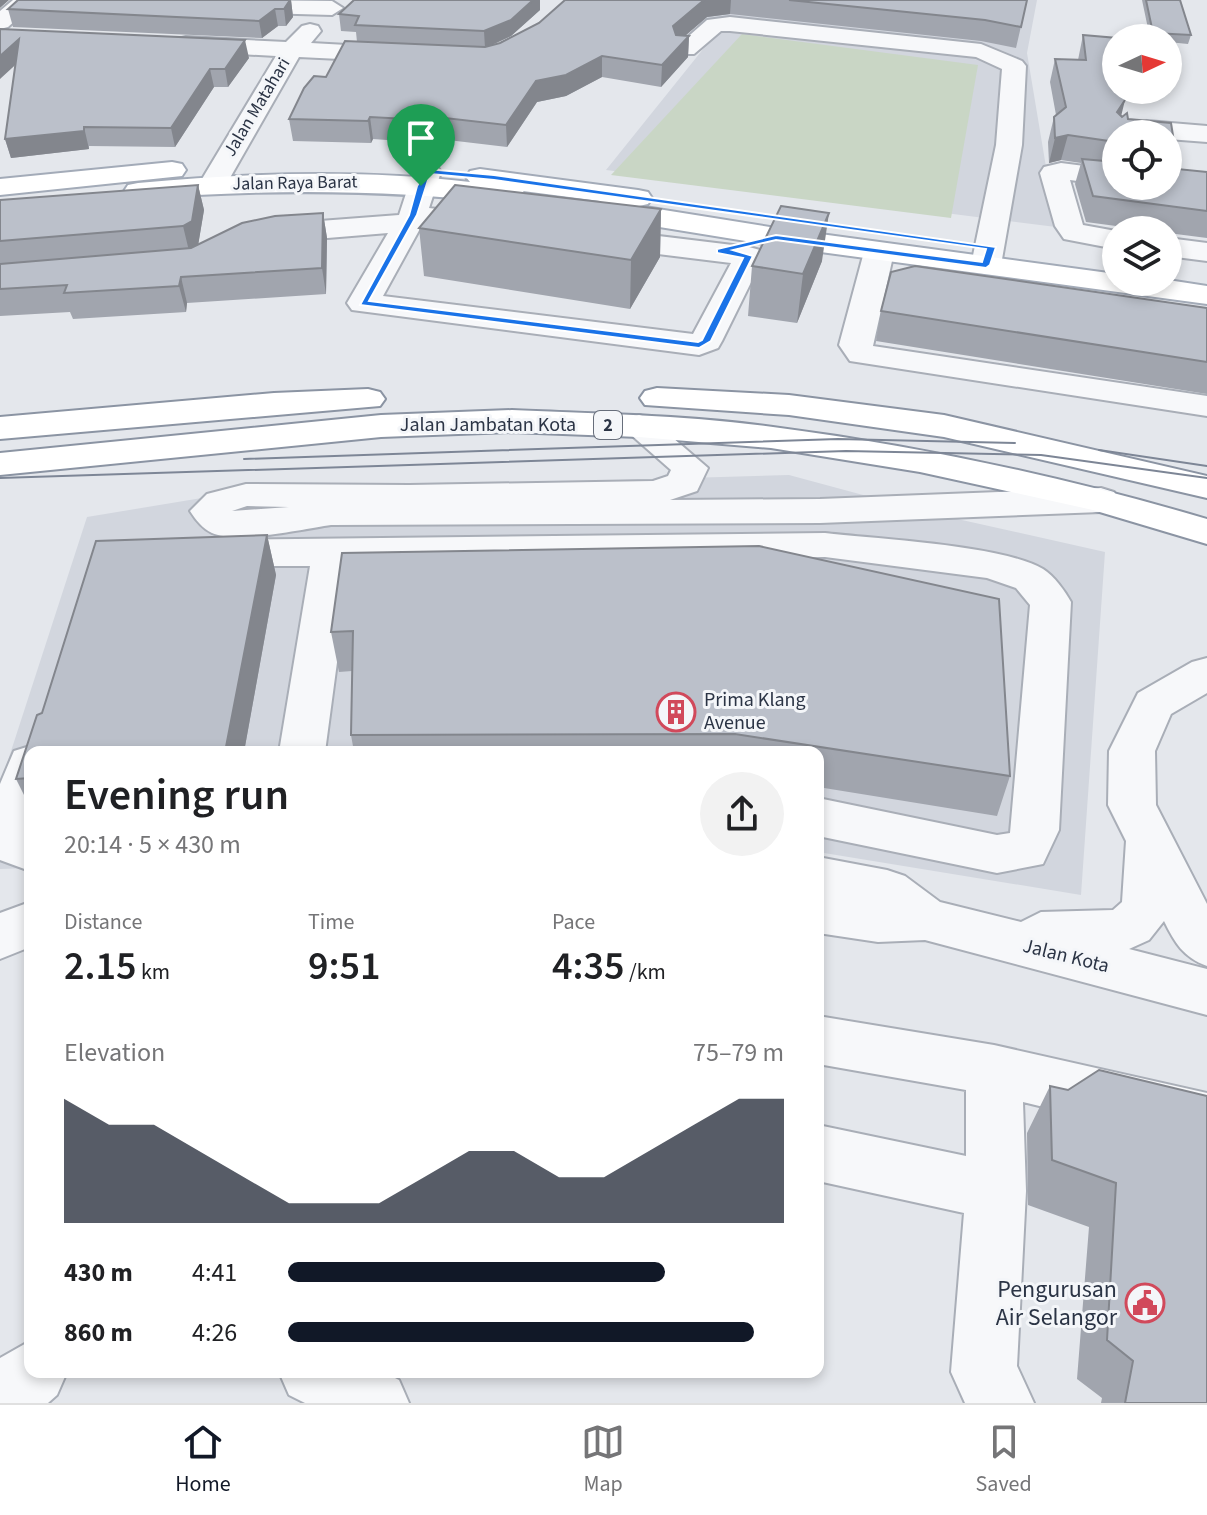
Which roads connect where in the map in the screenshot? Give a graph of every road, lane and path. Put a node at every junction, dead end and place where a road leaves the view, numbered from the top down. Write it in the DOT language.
graph roads {
  1 [pos="27,0"];
  2 [pos="210,4"];
  3 [pos="336,4"];
  4 [pos="5,32"];
  5 [pos="169,44"];
  6 [pos="292,49"];
  7 [pos="686,49"];
  8 [pos="417,55"];
  9 [pos="1207,117"];
  10 [pos="1159,120"];
  11 [pos="1182,132"];
  12 [pos="1207,134"];
  13 [pos="218,175"];
  14 [pos="1102,176"];
  15 [pos="424,179"];
  16 [pos="0,187"];
  17 [pos="0,204"];
  18 [pos="411,219"];
  19 [pos="776,237"];
  20 [pos="237,238"];
  21 [pos="1102,238"];
  22 [pos="1182,249"];
  23 [pos="720,251"];
  24 [pos="1207,252"];
  25 [pos="989,256"];
  26 [pos="876,261"];
  27 [pos="1102,263"];
  28 [pos="1182,283"];
  29 [pos="1201,299"];
  30 [pos="1207,406"];
  31 [pos="639,426"];
  32 [pos="0,428"];
  33 [pos="0,464"];
  34 [pos="1207,487"];
  35 [pos="1101,500"];
  36 [pos="1207,532"];
  37 [pos="167,553"];
  38 [pos="332,553"];
  39 [pos="1207,673"];
  40 [pos="303,746"];
  41 [pos="24,782"];
  42 [pos="824,818"];
  43 [pos="1148,842"];
  44 [pos="24,849"];
  45 [pos="824,878"];
  46 [pos="824,913"];
  47 [pos="925,919"];
  48 [pos="24,926"];
  49 [pos="983,935"];
  50 [pos="0,937"];
  51 [pos="1207,944"];
  52 [pos="24,956"];
  53 [pos="0,963"];
  54 [pos="1207,992"];
  55 [pos="824,1041"];
  56 [pos="994,1070"];
  57 [pos="1207,1120"];
  58 [pos="824,1154"];
  59 [pos="996,1191"];
  60 [pos="27,1378"];
  61 [pos="324,1378"];
  62 [pos="0,1400"];
  63 [pos="376,1403"];
  64 [pos="1001,1403"];
  1 -- 4 [label="street"];
  2 -- 3 [label="street"];
  3 -- 6 [label="street, Jalan Matahari"];
  5 -- 6 [label="street"];
  6 -- 8 [label="street"];
  6 -- 13 [label="street, Jalan Matahari"];
  7 -- 25 [label="street"];
  9 -- 10 [label="street"];
  11 -- 12 [label="street"];
  13 -- 15 [label="main road, Jalan Raya Barat"];
  13 -- 16 [label="main road, Jalan Raya Barat"];
  13 -- 17 [label="main road, Jalan Raya Barat"];
  14 -- 21 [label="street"];
  15 -- 18 [label="street"];
  15 -- 19 [label="main road, Jalan Raya Barat"];
  15 -- 25 [label="main road, Jalan Raya Barat"];
  18 -- 20 [label="street"];
  18 -- 23 [label="street"];
  18 -- 23 [label="street"];
  19 -- 23 [label="street"];
  19 -- 26 [label="main road, Jalan Raya Barat"];
  22 -- 24 [label="street"];
  25 -- 26 [label="main road, Jalan Raya Barat"];
  25 -- 27 [label="main road, Jalan Raya Barat"];
  25 -- 29 [label="main road, Jalan Raya Barat"];
  26 -- 29 [label="street"];
  26 -- 30 [label="street"];
  28 -- 29 [label="main road"];
  31 -- 33 [label="main road, Jalan Jambatan Kota / 2"];
  31 -- 35 [label="main road, Jalan Jambatan Kota / 2"];
  31 -- 35 [label="street"];
  32 -- 34 [label="main road, Jalan Jambatan Kota / 2"];
  35 -- 36 [label="main road, Jalan Jambatan Kota / 2"];
  37 -- 38 [label="street"];
  38 -- 40 [label="street"];
  38 -- 42 [label="street"];
  39 -- 43 [label="street"];
  41 -- 44 [label="street"];
  43 -- 49 [label="street"];
  43 -- 51 [label="street"];
  45 -- 47 [label="street, Jalan Kota"];
  46 -- 47 [label="street, Jalan Kota"];
  47 -- 49 [label="street, Jalan Kota"];
  48 -- 50 [label="street"];
  49 -- 54 [label="street, Jalan Kota"];
  52 -- 53 [label="street"];
  55 -- 56 [label="street"];
  56 -- 57 [label="street"];
  56 -- 59 [label="street"];
  58 -- 59 [label="street"];
  59 -- 64 [label="street"];
  60 -- 62 [label="street"];
  61 -- 63 [label="street"];
}
